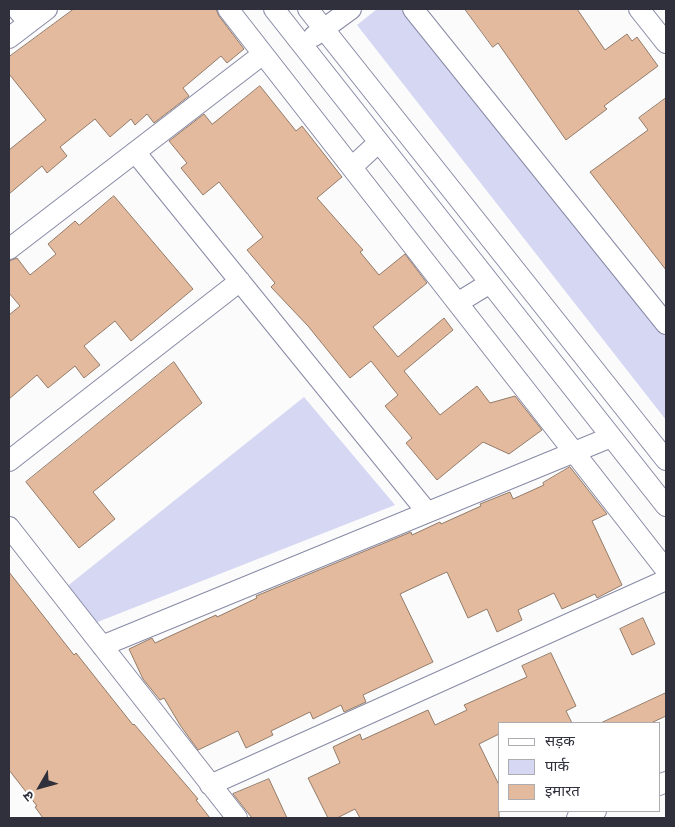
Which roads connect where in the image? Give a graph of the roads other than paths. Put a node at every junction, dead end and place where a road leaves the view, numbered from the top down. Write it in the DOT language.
graph roads {
  1 [pos="47,9"];
  2 [pos="228,9"];
  3 [pos="274,9"];
  4 [pos="308,9"];
  5 [pos="350,9"];
  6 [pos="413,9"];
  7 [pos="639,9"];
  8 [pos="23,16"];
  9 [pos="324,28"];
  10 [pos="9,38"];
  11 [pos="666,42"];
  12 [pos="303,45"];
  13 [pos="263,54"];
  14 [pos="379,142"];
  15 [pos="136,152"];
  16 [pos="352,167"];
  17 [pos="9,249"];
  18 [pos="240,281"];
  19 [pos="490,283"];
  20 [pos="459,302"];
  21 [pos="666,324"];
  22 [pos="612,437"];
  23 [pos="575,451"];
  24 [pos="666,460"];
  25 [pos="9,461"];
  26 [pos="666,506"];
  27 [pos="427,512"];
  28 [pos="9,527"];
  29 [pos="666,570"];
  30 [pos="666,580"];
  31 [pos="102,646"];
  32 [pos="210,785"];
  33 [pos="593,812"];
  34 [pos="237,818"];
  35 [pos="577,818"];
  1 -- 8 [label="street"];
  2 -- 13 [label="street"];
  3 -- 12 [label="street"];
  4 -- 9 [label="street"];
  5 -- 9 [label="street"];
  6 -- 21 [label="street"];
  7 -- 11 [label="street"];
  8 -- 10 [label="street"];
  9 -- 12 [label="street"];
  9 -- 24 [label="street"];
  12 -- 14 [label="street"];
  13 -- 15 [label="street"];
  13 -- 16 [label="street"];
  14 -- 16 [label="street"];
  14 -- 19 [label="street"];
  15 -- 17 [label="street"];
  15 -- 18 [label="street"];
  16 -- 20 [label="street"];
  18 -- 25 [label="street"];
  18 -- 27 [label="street"];
  19 -- 20 [label="street"];
  19 -- 22 [label="street"];
  20 -- 23 [label="street"];
  22 -- 23 [label="street"];
  22 -- 26 [label="street"];
  23 -- 27 [label="street"];
  23 -- 29 [label="street"];
  27 -- 31 [label="street"];
  28 -- 31 [label="street"];
  30 -- 32 [label="street"];
  31 -- 32 [label="street"];
  32 -- 34 [label="street"];
  33 -- 35 [label="street"];
}
